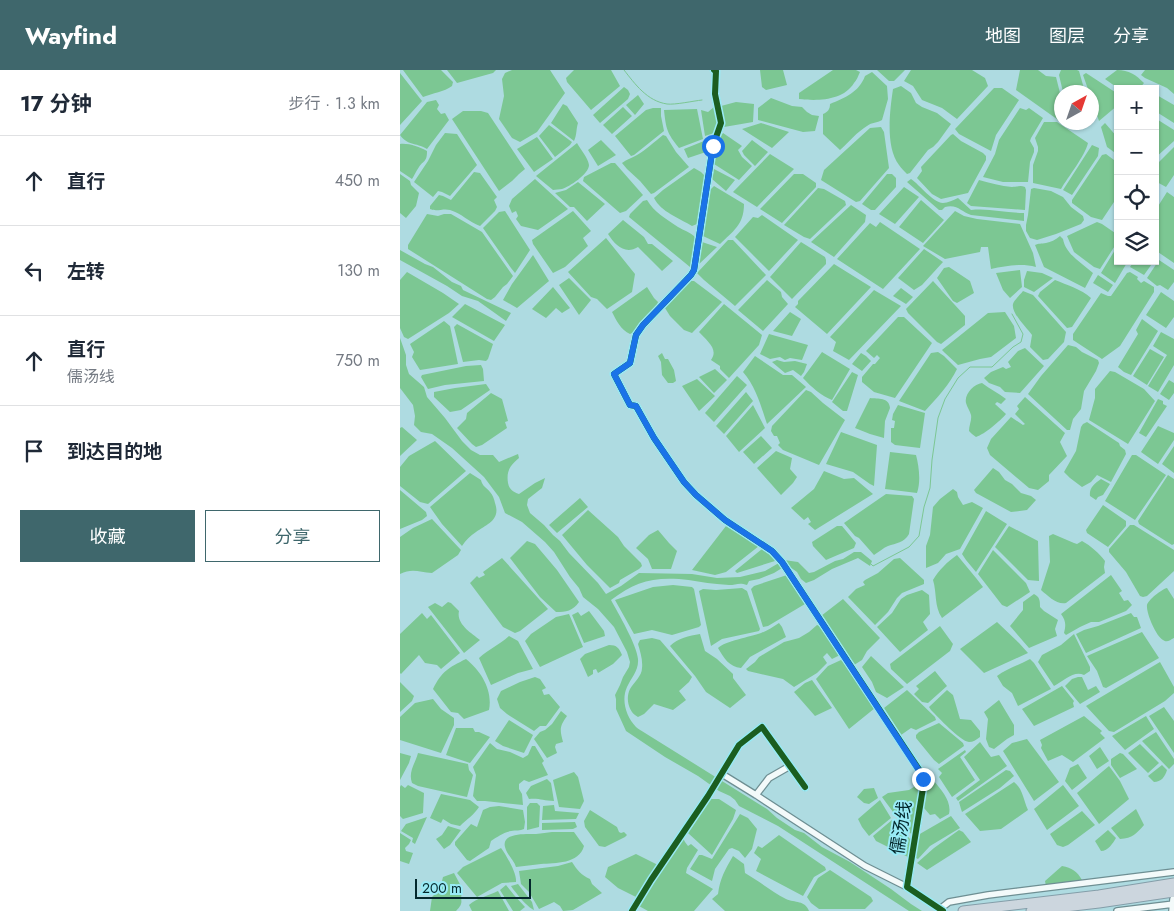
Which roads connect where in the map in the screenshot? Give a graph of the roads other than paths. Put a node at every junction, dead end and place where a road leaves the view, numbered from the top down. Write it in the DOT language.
graph roads {
  1 [pos="714,70"];
  2 [pos="790,766"];
  3 [pos="722,774"];
  4 [pos="806,788"];
  5 [pos="756,795"];
  6 [pos="1173,872"];
  7 [pos="1173,882"];
  8 [pos="907,888"];
  9 [pos="1174,900"];
  10 [pos="942,910"];
  11 [pos="632,911"];
  12 [pos="964,911"];
  13 [pos="1031,911"];
  14 [pos="1117,911"];
  15 [pos="1172,911"];
  1 -- 8 [label="street, 儒汤线"];
  2 -- 3 [label="street"];
  2 -- 4 [label="street"];
  2 -- 5 [label="street"];
  3 -- 5 [label="street"];
  3 -- 11 [label="street"];
  5 -- 8 [label="street"];
  6 -- 7 [label="street"];
  6 -- 10 [label="street"];
  7 -- 12 [label="highway"];
  8 -- 10 [label="street"];
  9 -- 13 [label="highway"];
  9 -- 14 [label="street"];
  9 -- 15 [label="street"];
}
